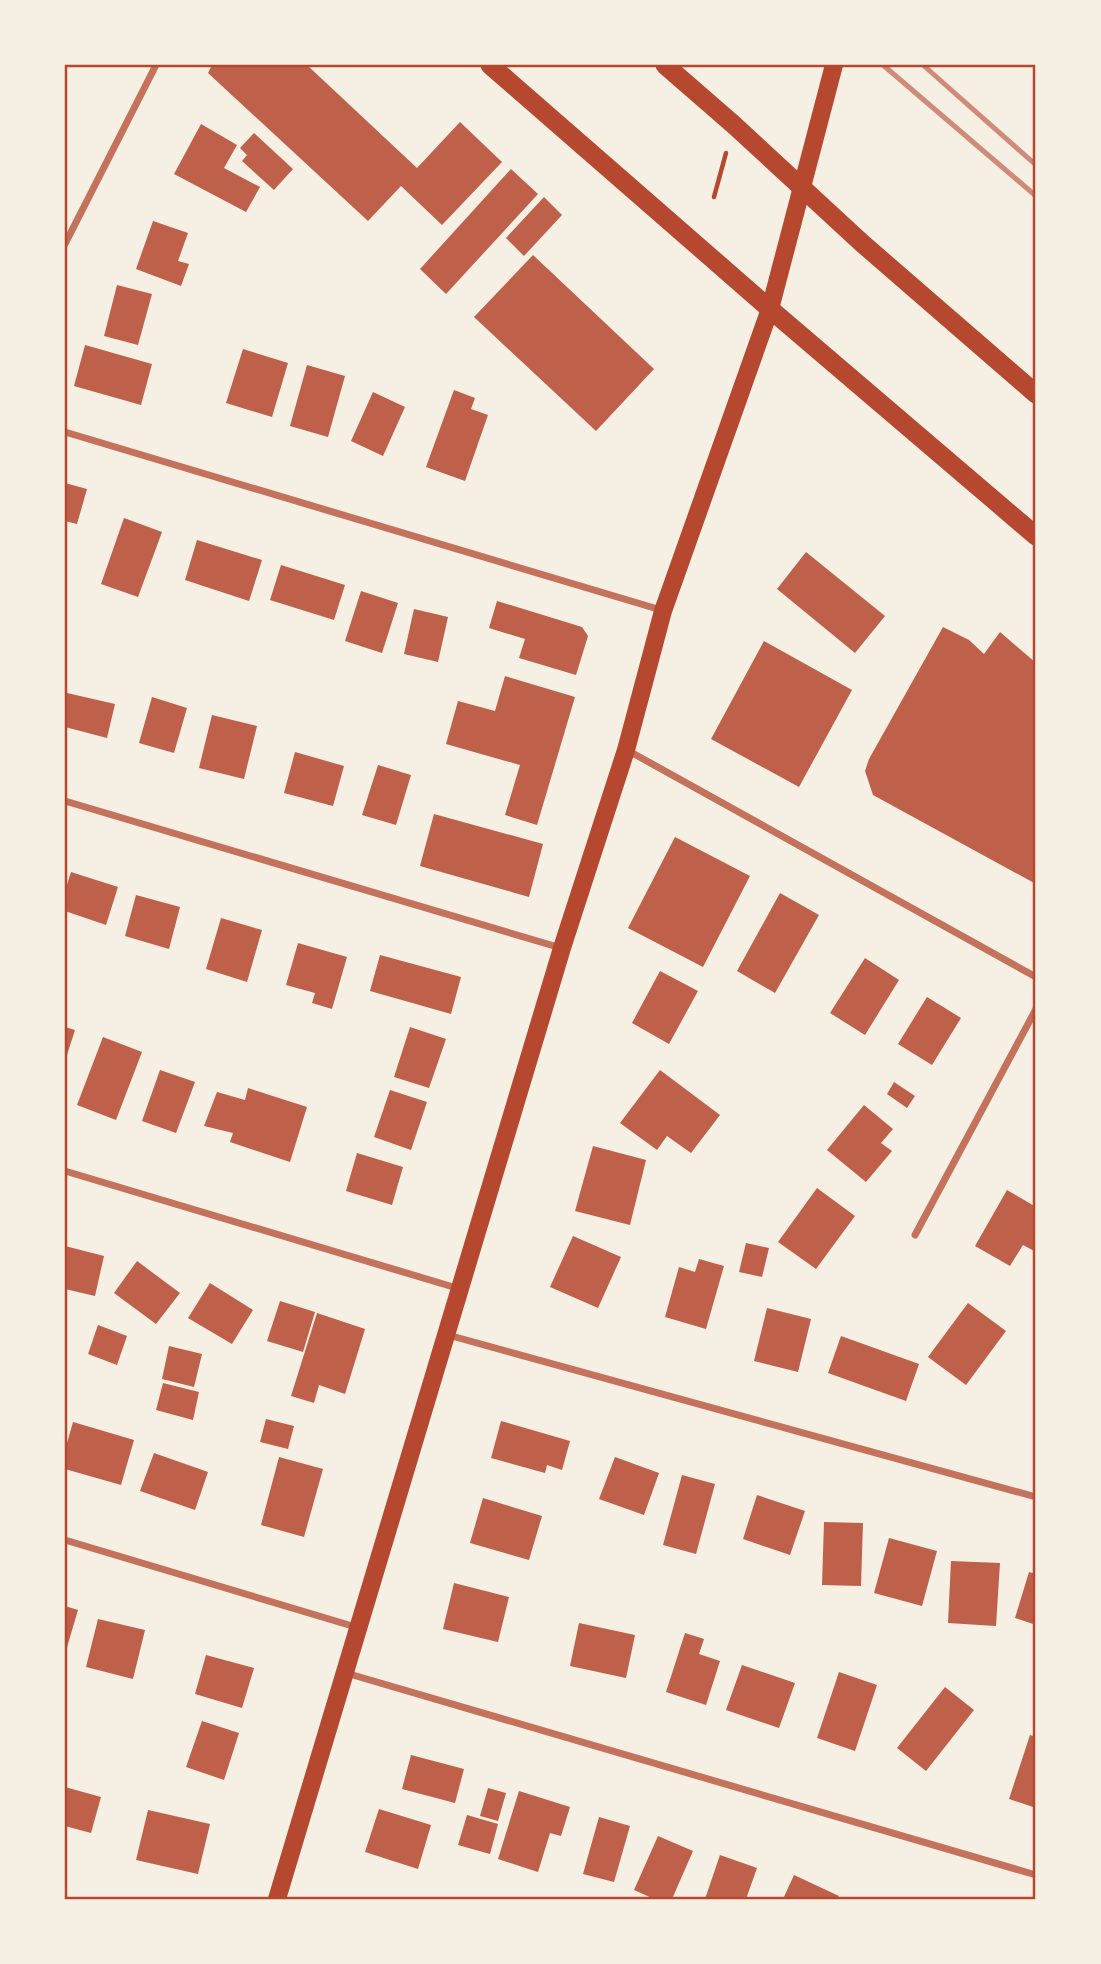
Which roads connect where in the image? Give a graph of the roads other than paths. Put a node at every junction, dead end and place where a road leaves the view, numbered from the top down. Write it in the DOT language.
graph roads {
  1 [pos="156,65"];
  2 [pos="490,65"];
  3 [pos="666,65"];
  4 [pos="834,65"];
  5 [pos="803,188"];
  6 [pos="65,244"];
  7 [pos="769,309"];
  8 [pos="1036,394"];
  9 [pos="65,432"];
  10 [pos="1036,536"];
  11 [pos="663,611"];
  12 [pos="626,750"];
  13 [pos="65,802"];
  14 [pos="562,948"];
  15 [pos="1036,977"];
  16 [pos="1036,1009"];
  17 [pos="65,1171"];
  18 [pos="915,1234"];
  19 [pos="461,1289"];
  20 [pos="447,1335"];
  21 [pos="1036,1497"];
  22 [pos="65,1540"];
  23 [pos="359,1628"];
  24 [pos="346,1672"];
  25 [pos="1036,1875"];
  26 [pos="277,1899"];
  1 -- 6 [label="street"];
  2 -- 7 [label="highway"];
  3 -- 5 [label="highway"];
  4 -- 5 [label="main road"];
  5 -- 7 [label="main road"];
  5 -- 8 [label="highway"];
  7 -- 10 [label="highway"];
  7 -- 11 [label="main road"];
  9 -- 11 [label="street"];
  11 -- 12 [label="main road"];
  12 -- 14 [label="main road"];
  12 -- 15 [label="street"];
  13 -- 14 [label="street"];
  14 -- 19 [label="main road"];
  16 -- 18 [label="street"];
  17 -- 19 [label="street"];
  19 -- 20 [label="main road"];
  20 -- 21 [label="street"];
  20 -- 23 [label="main road"];
  22 -- 23 [label="street"];
  23 -- 24 [label="main road"];
  24 -- 25 [label="street"];
  24 -- 26 [label="main road"];
}
